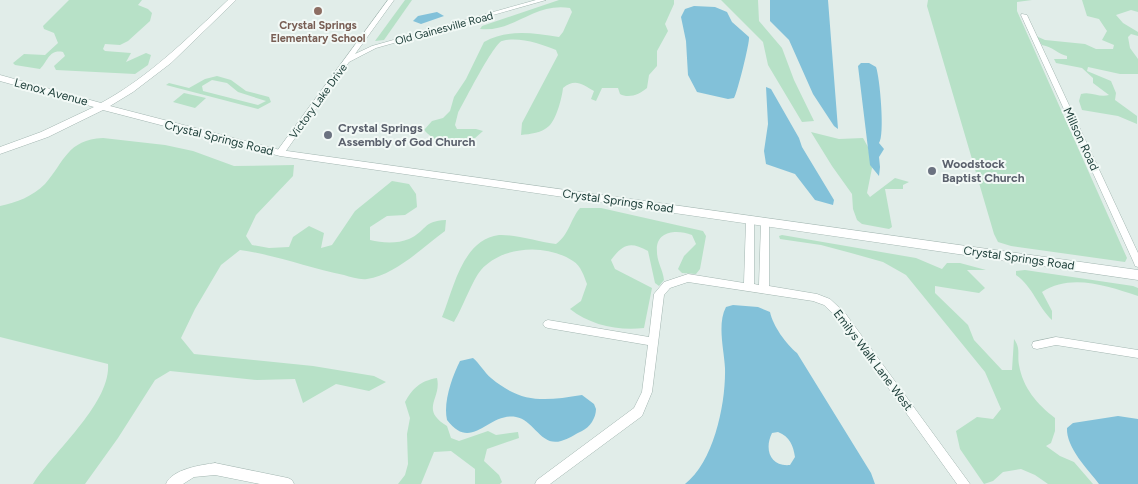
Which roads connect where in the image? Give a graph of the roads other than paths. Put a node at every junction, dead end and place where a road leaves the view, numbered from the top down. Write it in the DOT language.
graph roads {
  1 [pos="232,0"];
  2 [pos="391,0"];
  3 [pos="543,0"];
  4 [pos="1024,15"];
  5 [pos="347,61"];
  6 [pos="0,78"];
  7 [pos="103,105"];
  8 [pos="0,151"];
  9 [pos="280,153"];
  10 [pos="750,221"];
  11 [pos="765,223"];
  12 [pos="1138,263"];
  13 [pos="1138,276"];
  14 [pos="749,287"];
  15 [pos="764,289"];
  16 [pos="548,324"];
  17 [pos="654,342"];
  18 [pos="1037,345"];
  19 [pos="1138,354"];
  20 [pos="172,484"];
  21 [pos="288,484"];
  22 [pos="541,484"];
  23 [pos="964,484"];
  1 -- 7 [label="street"];
  2 -- 5 [label="street, Victory Lake Drive"];
  3 -- 5 [label="street, Old Gainesville Road"];
  4 -- 12 [label="street, Millson Road"];
  5 -- 9 [label="street, Victory Lake Drive"];
  6 -- 7 [label="street, Lenox Avenue"];
  7 -- 8 [label="street"];
  7 -- 9 [label="street, Crystal Springs Road"];
  9 -- 10 [label="street, Crystal Springs Road"];
  10 -- 11 [label="street, Crystal Springs Road"];
  10 -- 14 [label="street"];
  11 -- 13 [label="street, Crystal Springs Road"];
  11 -- 15 [label="street"];
  14 -- 15 [label="street, Emilys Walk Lane West"];
  14 -- 17 [label="street, Emilys Walk Lane West"];
  15 -- 23 [label="street, Emilys Walk Lane West"];
  16 -- 17 [label="street"];
  17 -- 22 [label="street, Emilys Walk Lane West"];
  18 -- 19 [label="street"];
  20 -- 21 [label="street"];
}
